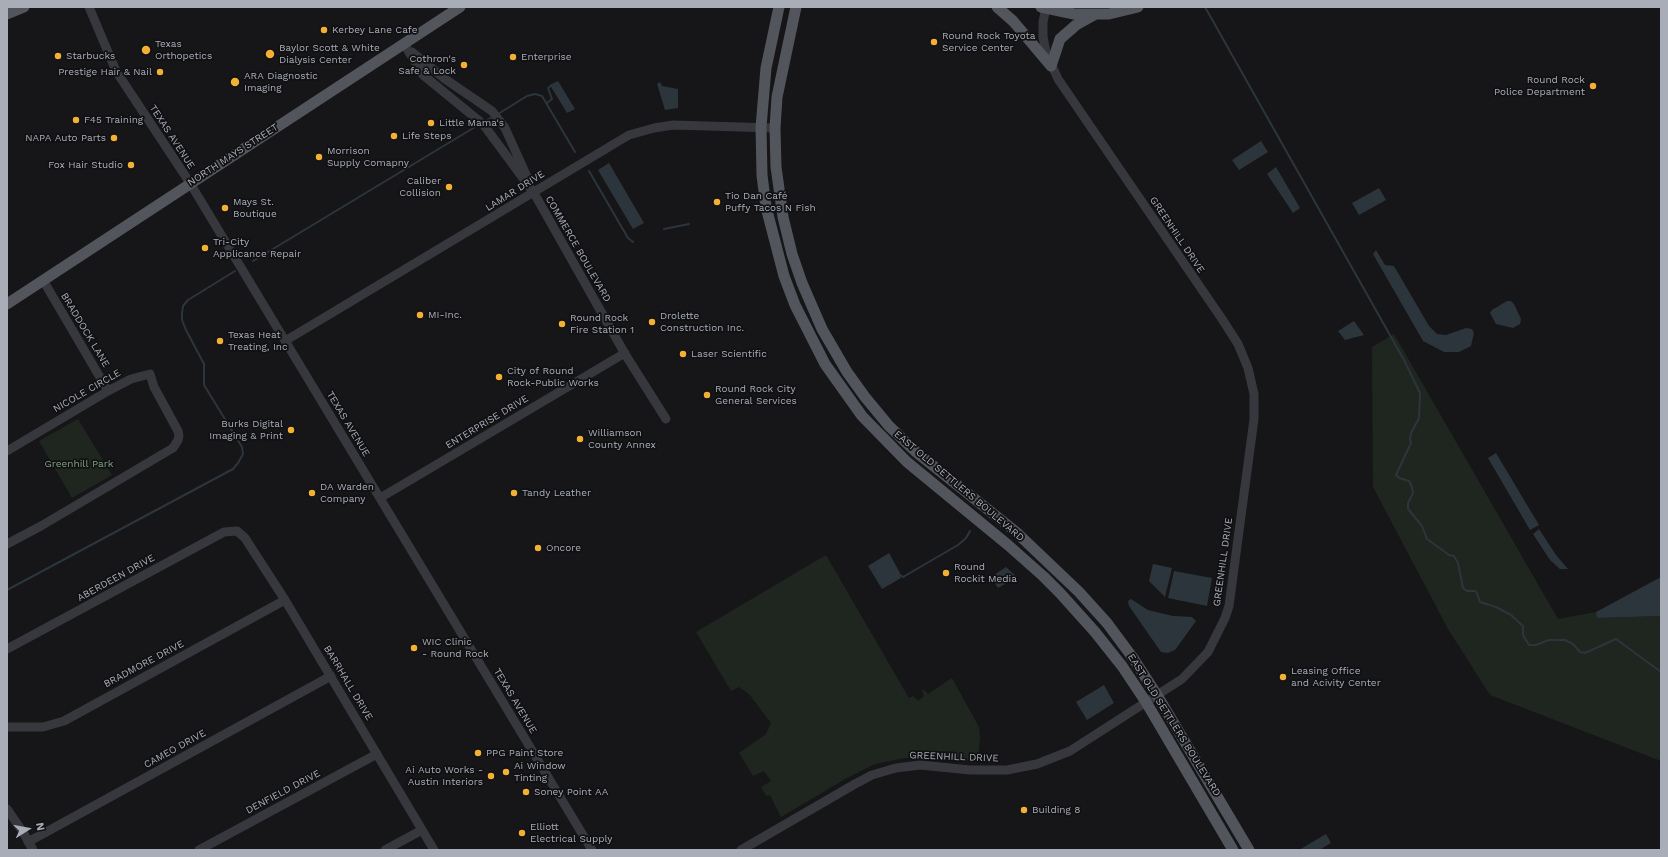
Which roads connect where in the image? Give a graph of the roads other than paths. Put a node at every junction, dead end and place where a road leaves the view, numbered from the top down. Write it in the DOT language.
graph roads {
  1 [pos="24,7"];
  2 [pos="89,7"];
  3 [pos="460,7"];
  4 [pos="779,7"];
  5 [pos="796,7"];
  6 [pos="997,7"];
  7 [pos="1138,7"];
  8 [pos="1043,8"];
  9 [pos="7,14"];
  10 [pos="1096,14"];
  11 [pos="404,44"];
  12 [pos="1051,66"];
  13 [pos="761,127"];
  14 [pos="775,128"];
  15 [pos="190,183"];
  16 [pos="534,193"];
  17 [pos="43,280"];
  18 [pos="7,304"];
  19 [pos="285,341"];
  20 [pos="625,352"];
  21 [pos="108,391"];
  22 [pos="666,419"];
  23 [pos="7,451"];
  24 [pos="380,498"];
  25 [pos="237,531"];
  26 [pos="7,544"];
  27 [pos="285,600"];
  28 [pos="7,650"];
  29 [pos="331,676"];
  30 [pos="1157,695"];
  31 [pos="1146,702"];
  32 [pos="7,727"];
  33 [pos="377,754"];
  34 [pos="7,809"];
  35 [pos="422,830"];
  36 [pos="30,846"];
  37 [pos="199,850"];
  38 [pos="385,850"];
  39 [pos="434,850"];
  40 [pos="592,850"];
  41 [pos="741,850"];
  42 [pos="1233,850"];
  43 [pos="1249,850"];
  1 -- 9 [label="main road"];
  2 -- 15 [label="street, TEXAS AVENUE"];
  3 -- 11 [label="main road, NORTH MAYS STREET"];
  4 -- 13 [label="main road, EAST OLD SETTLERS BOULEVARD"];
  5 -- 14 [label="main road, EAST OLD SETTLERS BOULEVARD"];
  6 -- 12 [label="main road"];
  7 -- 10 [label="main road"];
  8 -- 10 [label="main road"];
  8 -- 12 [label="street, GREENHILL DRIVE"];
  10 -- 12 [label="main road"];
  11 -- 15 [label="main road, NORTH MAYS STREET"];
  11 -- 16 [label="street, COMMERCE BOULEVARD"];
  11 -- 16 [label="street, COMMERCE BOULEVARD"];
  12 -- 30 [label="street, GREENHILL DRIVE"];
  13 -- 14 [label="street, LAMAR DRIVE"];
  13 -- 16 [label="street, LAMAR DRIVE"];
  13 -- 31 [label="main road, EAST OLD SETTLERS BOULEVARD"];
  14 -- 30 [label="main road, EAST OLD SETTLERS BOULEVARD"];
  15 -- 17 [label="main road, NORTH MAYS STREET"];
  15 -- 19 [label="street, TEXAS AVENUE"];
  16 -- 19 [label="street, LAMAR DRIVE"];
  16 -- 20 [label="street, COMMERCE BOULEVARD"];
  17 -- 18 [label="main road, NORTH MAYS STREET"];
  17 -- 21 [label="street, BRADDOCK LANE"];
  19 -- 24 [label="street, TEXAS AVENUE"];
  20 -- 22 [label="street, COMMERCE BOULEVARD"];
  20 -- 24 [label="street, ENTERPRISE DRIVE"];
  21 -- 23 [label="street, NICOLE CIRCLE"];
  21 -- 26 [label="street, NICOLE CIRCLE"];
  24 -- 40 [label="street, TEXAS AVENUE"];
  25 -- 27 [label="street, BARRHALL DRIVE"];
  25 -- 28 [label="street, ABERDEEN DRIVE"];
  27 -- 29 [label="street, BARRHALL DRIVE"];
  27 -- 32 [label="street, BRADMORE DRIVE"];
  29 -- 33 [label="street, BARRHALL DRIVE"];
  29 -- 36 [label="street, CAMEO DRIVE"];
  30 -- 31 [label="street, GREENHILL DRIVE"];
  30 -- 43 [label="main road, EAST OLD SETTLERS BOULEVARD"];
  31 -- 41 [label="street, GREENHILL DRIVE"];
  31 -- 42 [label="main road, EAST OLD SETTLERS BOULEVARD"];
  33 -- 35 [label="street, BARRHALL DRIVE"];
  33 -- 37 [label="street, DENFIELD DRIVE"];
  34 -- 36 [label="street"];
  35 -- 38 [label="street"];
  35 -- 39 [label="street, BARRHALL DRIVE"];
}
